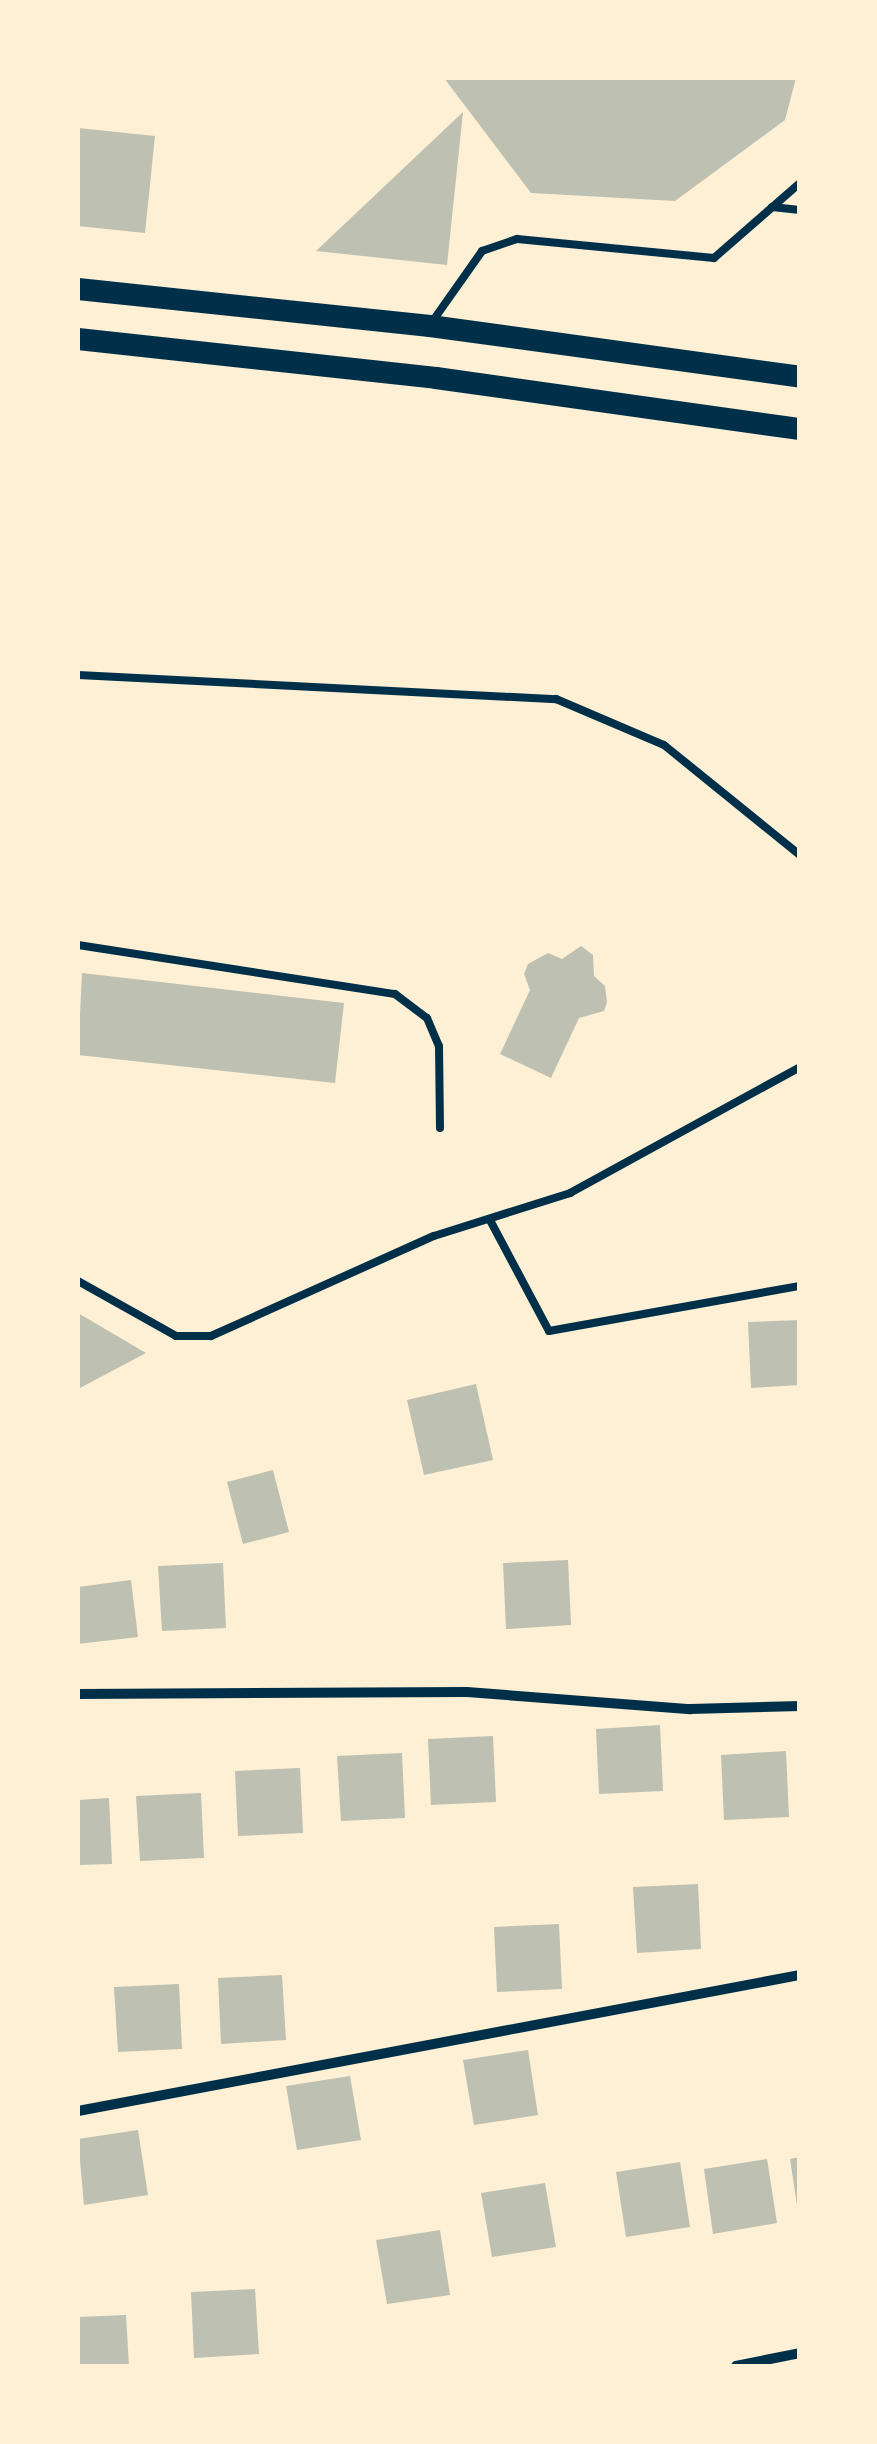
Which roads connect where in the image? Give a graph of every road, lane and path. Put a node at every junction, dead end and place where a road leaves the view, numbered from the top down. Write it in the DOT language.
graph roads {
  1 [pos="800,183"];
  2 [pos="772,208"];
  3 [pos="800,210"];
  4 [pos="78,289"];
  5 [pos="430,326"];
  6 [pos="78,338"];
  7 [pos="800,377"];
  8 [pos="800,429"];
  9 [pos="78,676"];
  10 [pos="800,855"];
  11 [pos="78,945"];
  12 [pos="800,1067"];
  13 [pos="440,1128"];
  14 [pos="491,1222"];
  15 [pos="78,1280"];
  16 [pos="800,1286"];
  17 [pos="78,1694"];
  18 [pos="800,1706"];
  19 [pos="800,1975"];
  20 [pos="78,2111"];
  21 [pos="800,2353"];
  22 [pos="736,2366"];
  1 -- 2 [label="lane"];
  2 -- 3 [label="lane"];
  2 -- 5 [label="lane"];
  4 -- 5 [label="main road"];
  5 -- 7 [label="main road"];
  6 -- 8 [label="main road"];
  9 -- 10 [label="lane"];
  11 -- 13 [label="lane"];
  12 -- 14 [label="lane"];
  14 -- 15 [label="lane"];
  14 -- 16 [label="lane"];
  17 -- 18 [label="street"];
  19 -- 20 [label="street"];
  21 -- 22 [label="street"];
}
